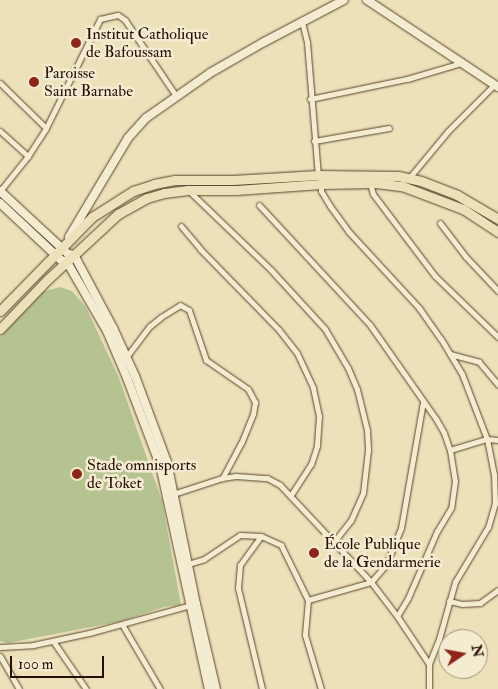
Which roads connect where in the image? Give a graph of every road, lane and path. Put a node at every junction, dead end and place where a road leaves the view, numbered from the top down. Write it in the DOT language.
graph roads {
  1 [pos="344,0"];
  2 [pos="367,0"];
  3 [pos="302,22"];
  4 [pos="461,63"];
  5 [pos="0,83"];
  6 [pos="496,86"];
  7 [pos="176,96"];
  8 [pos="310,99"];
  9 [pos="46,128"];
  10 [pos="389,128"];
  11 [pos="0,131"];
  12 [pos="314,141"];
  13 [pos="28,156"];
  14 [pos="318,175"];
  15 [pos="409,178"];
  16 [pos="370,183"];
  17 [pos="321,184"];
  18 [pos="188,190"];
  19 [pos="0,191"];
  20 [pos="0,203"];
  21 [pos="259,205"];
  22 [pos="498,219"];
  23 [pos="440,223"];
  24 [pos="181,226"];
  25 [pos="498,232"];
  26 [pos="60,250"];
  27 [pos="70,259"];
  28 [pos="498,291"];
  29 [pos="0,311"];
  30 [pos="0,328"];
  31 [pos="498,336"];
  32 [pos="450,354"];
  33 [pos="127,356"];
  34 [pos="498,385"];
  35 [pos="424,402"];
  36 [pos="487,439"];
  37 [pos="498,440"];
  38 [pos="450,450"];
  39 [pos="222,478"];
  40 [pos="171,495"];
  41 [pos="290,495"];
  42 [pos="261,536"];
  43 [pos="334,542"];
  44 [pos="188,564"];
  45 [pos="371,582"];
  46 [pos="498,590"];
  47 [pos="308,600"];
  48 [pos="449,601"];
  49 [pos="192,604"];
  50 [pos="397,616"];
  51 [pos="123,626"];
  52 [pos="53,641"];
  53 [pos="0,647"];
  54 [pos="0,656"];
  55 [pos="429,664"];
  56 [pos="19,689"];
  57 [pos="86,689"];
  58 [pos="160,689"];
  59 [pos="209,689"];
  60 [pos="216,689"];
  61 [pos="262,689"];
  62 [pos="321,689"];
  63 [pos="429,689"];
  1 -- 3 [label="street"];
  2 -- 4 [label="street"];
  3 -- 7 [label="street"];
  3 -- 8 [label="street"];
  4 -- 6 [label="street"];
  4 -- 8 [label="street"];
  5 -- 9 [label="street"];
  6 -- 15 [label="street"];
  7 -- 9 [label="street"];
  7 -- 26 [label="street"];
  8 -- 12 [label="street"];
  9 -- 13 [label="street"];
  10 -- 12 [label="street"];
  11 -- 13 [label="street"];
  12 -- 14 [label="street"];
  13 -- 19 [label="street"];
  14 -- 15 [label="main road"];
  14 -- 17 [label="street"];
  14 -- 26 [label="main road"];
  15 -- 22 [label="main road"];
  16 -- 17 [label="main road"];
  16 -- 25 [label="main road"];
  16 -- 31 [label="street"];
  17 -- 18 [label="main road"];
  17 -- 32 [label="street"];
  18 -- 27 [label="main road"];
  18 -- 43 [label="street"];
  19 -- 26 [label="street"];
  20 -- 26 [label="street"];
  21 -- 35 [label="street"];
  23 -- 28 [label="street"];
  24 -- 41 [label="street"];
  26 -- 27 [label="street"];
  26 -- 29 [label="main road"];
  27 -- 30 [label="main road"];
  27 -- 33 [label="street"];
  27 -- 40 [label="street"];
  32 -- 34 [label="street"];
  32 -- 36 [label="street"];
  33 -- 39 [label="street"];
  33 -- 40 [label="street"];
  35 -- 38 [label="street"];
  35 -- 45 [label="street"];
  36 -- 37 [label="street"];
  36 -- 38 [label="street"];
  36 -- 48 [label="street"];
  38 -- 50 [label="street"];
  39 -- 40 [label="street"];
  39 -- 41 [label="street"];
  40 -- 44 [label="street"];
  40 -- 49 [label="street"];
  41 -- 43 [label="street"];
  42 -- 44 [label="street"];
  42 -- 47 [label="street"];
  42 -- 61 [label="street"];
  43 -- 45 [label="street"];
  44 -- 49 [label="street"];
  45 -- 47 [label="street"];
  45 -- 50 [label="street"];
  46 -- 48 [label="street"];
  47 -- 62 [label="street"];
  48 -- 55 [label="street"];
  49 -- 51 [label="street"];
  49 -- 59 [label="street"];
  49 -- 60 [label="street"];
  50 -- 55 [label="street"];
  51 -- 52 [label="street"];
  51 -- 58 [label="street"];
  52 -- 53 [label="street"];
  52 -- 57 [label="street"];
  54 -- 56 [label="street"];
  55 -- 63 [label="street"];
}
